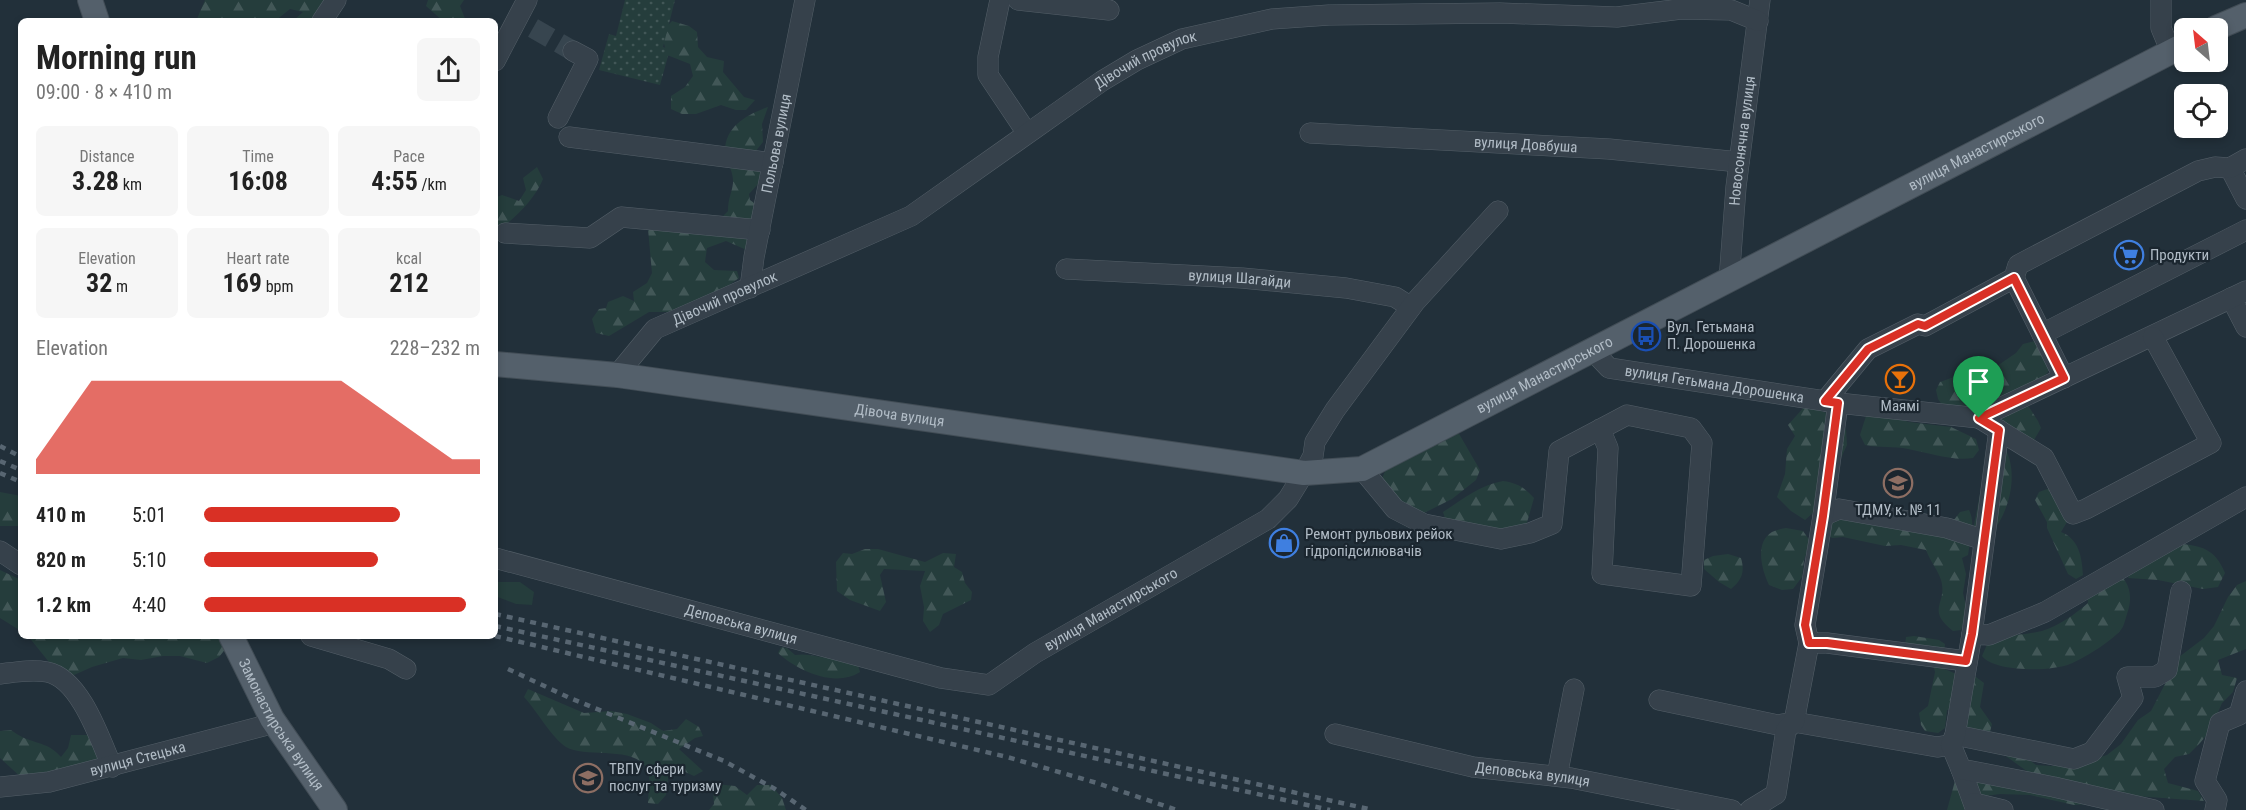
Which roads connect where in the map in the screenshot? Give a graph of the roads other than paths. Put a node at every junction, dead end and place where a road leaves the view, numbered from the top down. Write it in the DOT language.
graph roads {
  1 [pos="90,0"];
  2 [pos="336,0"];
  3 [pos="526,0"];
  4 [pos="805,0"];
  5 [pos="1000,0"];
  6 [pos="1018,0"];
  7 [pos="1760,0"];
  8 [pos="2161,0"];
  9 [pos="1109,10"];
  10 [pos="2246,15"];
  11 [pos="96,18"];
  12 [pos="324,18"];
  13 [pos="1758,21"];
  14 [pos="2228,23"];
  15 [pos="2174,43"];
  16 [pos="2174,50"];
  17 [pos="573,51"];
  18 [pos="498,57"];
  19 [pos="558,118"];
  20 [pos="1027,133"];
  21 [pos="1310,133"];
  22 [pos="568,137"];
  23 [pos="1739,162"];
  24 [pos="773,163"];
  25 [pos="2238,163"];
  26 [pos="2246,199"];
  27 [pos="1498,211"];
  28 [pos="760,230"];
  29 [pos="2246,230"];
  30 [pos="505,233"];
  31 [pos="1066,269"];
  32 [pos="2014,278"];
  33 [pos="1729,281"];
  34 [pos="750,288"];
  35 [pos="2238,294"];
  36 [pos="1411,307"];
  37 [pos="2246,327"];
  38 [pos="2042,334"];
  39 [pos="2153,337"];
  40 [pos="1593,351"];
  41 [pos="498,364"];
  42 [pos="617,375"];
  43 [pos="2064,378"];
  44 [pos="1832,402"];
  45 [pos="1979,418"];
  46 [pos="1600,429"];
  47 [pos="1999,430"];
  48 [pos="1362,469"];
  49 [pos="1304,473"];
  50 [pos="2246,497"];
  51 [pos="1823,516"];
  52 [pos="1984,540"];
  53 [pos="0,550"];
  54 [pos="498,559"];
  55 [pos="18,563"];
  56 [pos="2181,591"];
  57 [pos="1972,634"];
  58 [pos="233,639"];
  59 [pos="321,639"];
  60 [pos="1809,643"];
  61 [pos="1966,661"];
  62 [pos="406,669"];
  63 [pos="0,674"];
  64 [pos="989,685"];
  65 [pos="1574,689"];
  66 [pos="2246,691"];
  67 [pos="1659,700"];
  68 [pos="272,719"];
  69 [pos="1794,722"];
  70 [pos="1335,734"];
  71 [pos="1953,740"];
  72 [pos="112,766"];
  73 [pos="1961,769"];
  74 [pos="1557,776"];
  75 [pos="0,787"];
  76 [pos="1975,806"];
  77 [pos="335,810"];
  78 [pos="1732,810"];
  79 [pos="1750,810"];
  80 [pos="2003,810"];
  81 [pos="2154,810"];
  82 [pos="2215,810"];
  1 -- 11 [label="main road"];
  2 -- 12 [label="street"];
  3 -- 18 [label="street"];
  4 -- 24 [label="street, Польова вулиця"];
  5 -- 20 [label="street"];
  6 -- 9 [label="street"];
  7 -- 13 [label="street, Новосонячна вулиця"];
  8 -- 15 [label="street"];
  10 -- 14 [label="main road"];
  13 -- 20 [label="street, Дівочий провулок"];
  13 -- 23 [label="street, Новосонячна вулиця"];
  16 -- 33 [label="main road, вулиця Манастирського"];
  17 -- 19 [label="street"];
  20 -- 34 [label="street, Дівочий провулок"];
  21 -- 23 [label="street, вулиця Довбуша"];
  22 -- 24 [label="street"];
  23 -- 33 [label="street, Новосонячна вулиця"];
  24 -- 28 [label="street, Польова вулиця"];
  25 -- 26 [label="street"];
  25 -- 32 [label="street"];
  27 -- 36 [label="street"];
  28 -- 30 [label="street"];
  28 -- 34 [label="street, Польова вулиця"];
  29 -- 38 [label="street"];
  31 -- 36 [label="street, вулиця Шагайди"];
  32 -- 38 [label="street"];
  32 -- 44 [label="street"];
  33 -- 40 [label="main road, вулиця Манастирського"];
  34 -- 42 [label="street, Дівочий провулок"];
  35 -- 37 [label="street"];
  35 -- 39 [label="street"];
  36 -- 49 [label="street"];
  38 -- 43 [label="street"];
  39 -- 43 [label="street"];
  39 -- 47 [label="street"];
  40 -- 44 [label="street, вулиця Гетьмана Дорошенка"];
  40 -- 48 [label="main road, вулиця Манастирського"];
  41 -- 42 [label="main road, Дівоча вулиця"];
  42 -- 49 [label="main road, Дівоча вулиця"];
  43 -- 45 [label="street"];
  44 -- 45 [label="street, вулиця Гетьмана Дорошенка"];
  44 -- 51 [label="street"];
  45 -- 47 [label="street"];
  46 -- 46 [label="street"];
  46 -- 48 [label="street"];
  47 -- 52 [label="street"];
  48 -- 49 [label="main road, вулиця Манастирського"];
  49 -- 64 [label="street, вулиця Манастирського"];
  50 -- 57 [label="street"];
  51 -- 52 [label="street"];
  51 -- 60 [label="street"];
  52 -- 57 [label="street"];
  53 -- 55 [label="street"];
  54 -- 64 [label="street, Деповська вулиця"];
  56 -- 71 [label="street"];
  57 -- 61 [label="street"];
  58 -- 68 [label="main road, Замонастирська вулиця"];
  59 -- 62 [label="street"];
  60 -- 61 [label="street"];
  60 -- 69 [label="street"];
  61 -- 71 [label="street"];
  63 -- 72 [label="street"];
  65 -- 74 [label="street"];
  66 -- 82 [label="street"];
  67 -- 69 [label="street"];
  68 -- 72 [label="street, вулиця Стецька"];
  68 -- 77 [label="main road, Замонастирська вулиця"];
  69 -- 71 [label="street"];
  69 -- 79 [label="street"];
  70 -- 74 [label="street, Деповська вулиця"];
  71 -- 73 [label="street"];
  72 -- 75 [label="street, вулиця Стецька"];
  73 -- 76 [label="street"];
  73 -- 81 [label="street"];
  74 -- 78 [label="street, Деповська вулиця"];
  76 -- 80 [label="street"];
}
